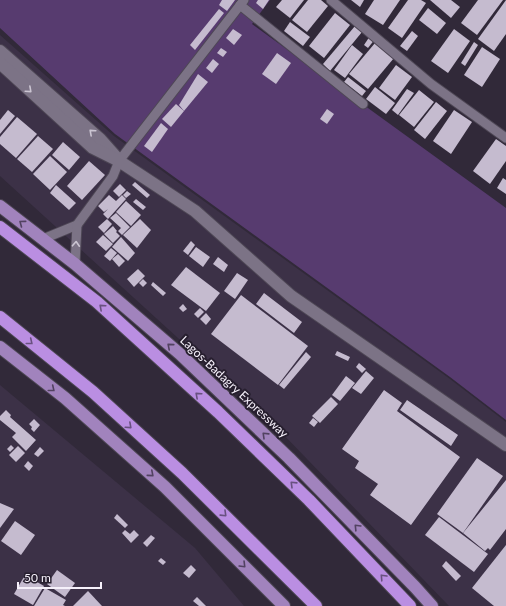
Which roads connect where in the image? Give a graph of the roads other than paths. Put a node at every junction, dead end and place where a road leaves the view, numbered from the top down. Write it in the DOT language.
graph roads {
  1 [pos="331,0"];
  2 [pos="242,2"];
  3 [pos="0,51"];
  4 [pos="0,63"];
  5 [pos="363,104"];
  6 [pos="506,138"];
  7 [pos="119,161"];
  8 [pos="0,206"];
  9 [pos="77,225"];
  10 [pos="0,227"];
  11 [pos="43,239"];
  12 [pos="75,264"];
  13 [pos="0,317"];
  14 [pos="0,347"];
  15 [pos="506,445"];
  16 [pos="284,606"];
  17 [pos="316,606"];
  18 [pos="410,606"];
  19 [pos="432,606"];
  1 -- 6 [label="street"];
  2 -- 5 [label="street"];
  2 -- 7 [label="street"];
  7 -- 3 [label="main road, one-way"];
  4 -- 7 [label="main road, one-way"];
  7 -- 9 [label="street"];
  7 -- 15 [label="main road"];
  11 -- 8 [label="main road, Lagos-Badagry Expressway, one-way"];
  9 -- 11 [label="street"];
  12 -- 9 [label="street, one-way"];
  18 -- 10 [label="highway, one-way"];
  11 -- 12 [label="main road, Lagos-Badagry Expressway"];
  19 -- 12 [label="main road, Lagos-Badagry Expressway, one-way"];
  13 -- 17 [label="highway, one-way"];
  14 -- 16 [label="main road, one-way"];
}
